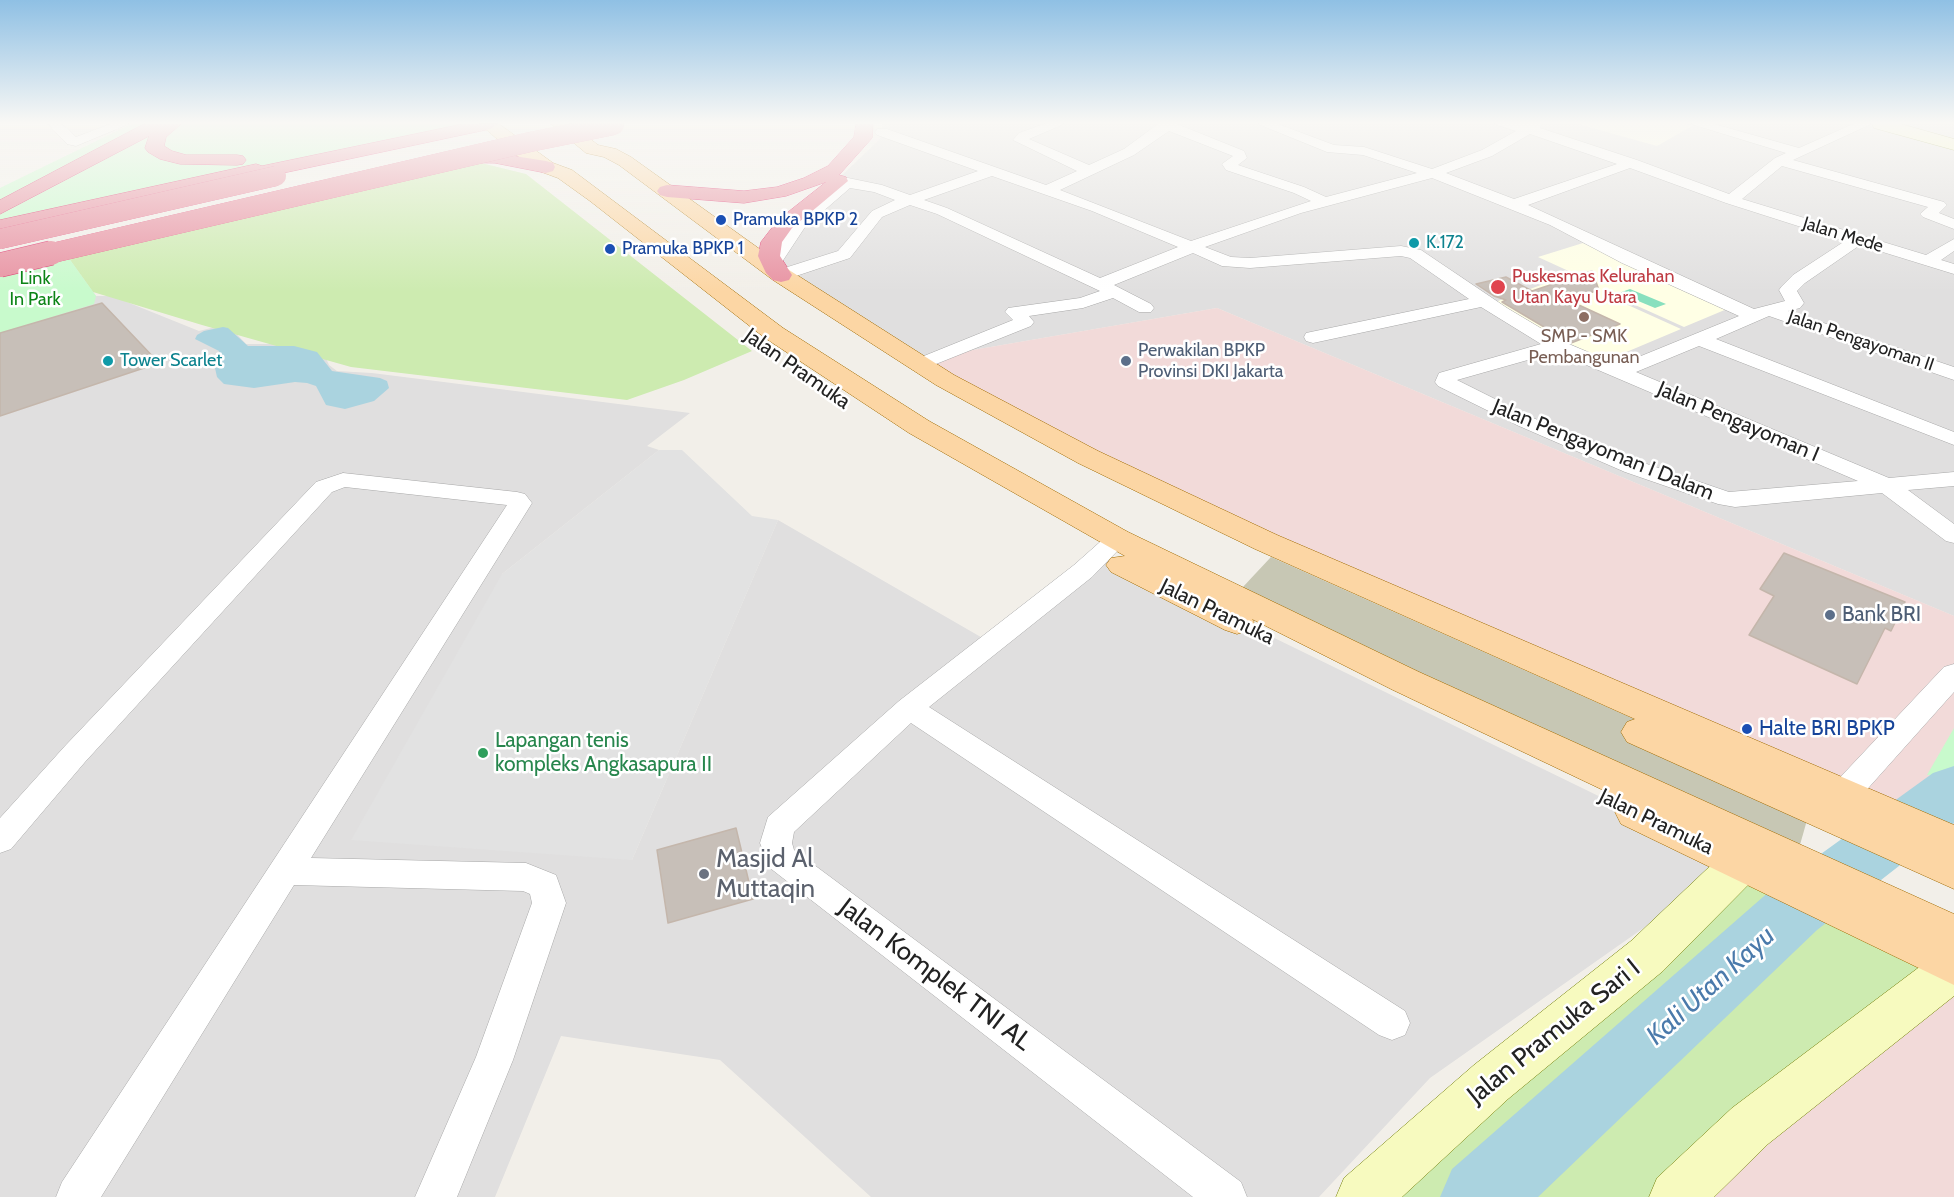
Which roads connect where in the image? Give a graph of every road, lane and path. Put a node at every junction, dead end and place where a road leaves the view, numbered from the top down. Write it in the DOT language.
graph roads {
  1 [pos="47,180"];
  2 [pos="55,180"];
  3 [pos="210,180"];
  4 [pos="226,180"];
  5 [pos="286,180"];
  6 [pos="308,180"];
  7 [pos="337,180"];
  8 [pos="364,180"];
  9 [pos="573,180"];
  10 [pos="631,180"];
  11 [pos="651,180"];
  12 [pos="815,180"];
  13 [pos="966,180"];
  14 [pos="1017,180"];
  15 [pos="1070,180"];
  16 [pos="1269,180"];
  17 [pos="1410,180"];
  18 [pos="1452,180"];
  19 [pos="1584,180"];
  20 [pos="1677,180"];
  21 [pos="1756,180"];
  22 [pos="1848,180"];
  23 [pos="843,182"];
  24 [pos="1047,190"];
  25 [pos="667,191"];
  26 [pos="912,199"];
  27 [pos="1731,200"];
  28 [pos="0,201"];
  29 [pos="1326,203"];
  30 [pos="1516,204"];
  31 [pos="0,208"];
  32 [pos="1954,224"];
  33 [pos="0,226"];
  34 [pos="0,231"];
  35 [pos="0,239"];
  36 [pos="1857,240"];
  37 [pos="1954,244"];
  38 [pos="1192,246"];
  39 [pos="0,250"];
  40 [pos="0,257"];
  41 [pos="1928,261"];
  42 [pos="0,265"];
  43 [pos="1954,269"];
  44 [pos="778,277"];
  45 [pos="1108,287"];
  46 [pos="1484,301"];
  47 [pos="1145,308"];
  48 [pos="1761,313"];
  49 [pos="1313,337"];
  50 [pos="1697,338"];
  51 [pos="1557,346"];
  52 [pos="921,364"];
  53 [pos="1620,372"];
  54 [pos="1954,374"];
  55 [pos="1954,439"];
  56 [pos="1029,446"];
  57 [pos="1088,457"];
  58 [pos="1954,479"];
  59 [pos="1888,486"];
  60 [pos="1954,536"];
  61 [pos="1110,546"];
  62 [pos="1954,674"];
  63 [pos="909,708"];
  64 [pos="1851,808"];
  65 [pos="0,840"];
  66 [pos="1948,854"];
  67 [pos="1758,862"];
  68 [pos="285,871"];
  69 [pos="1848,900"];
  70 [pos="1954,935"];
  71 [pos="1954,966"];
  72 [pos="1392,1023"];
  73 [pos="77,1197"];
  74 [pos="436,1197"];
  75 [pos="1226,1197"];
  76 [pos="1363,1197"];
  77 [pos="1676,1197"];
  1 -- 28 [label="highway"];
  2 -- 31 [label="highway"];
  3 -- 33 [label="highway"];
  4 -- 34 [label="highway"];
  5 -- 35 [label="highway, bridge"];
  6 -- 39 [label="highway"];
  7 -- 40 [label="highway"];
  8 -- 42 [label="highway, bridge"];
  9 -- 61 [label="main road, Jalan Pramuka"];
  10 -- 44 [label="main road"];
  11 -- 25 [label="main road"];
  12 -- 25 [label="highway"];
  13 -- 26 [label="street"];
  14 -- 24 [label="street, Jalan Pengayoman I"];
  15 -- 24 [label="street"];
  16 -- 29 [label="street"];
  17 -- 29 [label="street"];
  18 -- 30 [label="street, Jalan Pengayoman II"];
  19 -- 30 [label="street"];
  20 -- 27 [label="street, Jalan Mede"];
  21 -- 27 [label="street"];
  22 -- 32 [label="street"];
  23 -- 26 [label="street"];
  23 -- 44 [label="highway"];
  24 -- 38 [label="street, Jalan Pengayoman I"];
  25 -- 44 [label="main road"];
  26 -- 44 [label="street"];
  26 -- 45 [label="street"];
  27 -- 36 [label="street, Jalan Mede"];
  29 -- 38 [label="street"];
  30 -- 48 [label="street, Jalan Pengayoman II"];
  36 -- 41 [label="street, Jalan Mede"];
  36 -- 48 [label="street"];
  37 -- 41 [label="street"];
  38 -- 45 [label="street"];
  38 -- 46 [label="street, Jalan Pengayoman I"];
  41 -- 43 [label="street, Jalan Mede"];
  44 -- 52 [label="main road"];
  44 -- 56 [label="main road"];
  45 -- 47 [label="street"];
  45 -- 52 [label="street"];
  46 -- 49 [label="street"];
  46 -- 51 [label="street, Jalan Pengayoman I"];
  48 -- 50 [label="street"];
  48 -- 54 [label="street, Jalan Pengayoman II"];
  50 -- 53 [label="street"];
  50 -- 55 [label="street"];
  51 -- 53 [label="street, Jalan Pengayoman I"];
  51 -- 59 [label="street, Jalan Pengayoman I Dalam"];
  52 -- 57 [label="main road"];
  53 -- 59 [label="street, Jalan Pengayoman I"];
  56 -- 57 [label="main road"];
  56 -- 64 [label="main road"];
  57 -- 64 [label="main road"];
  58 -- 59 [label="street"];
  59 -- 60 [label="street, Jalan Pengayoman I"];
  61 -- 63 [label="street, Jalan Komplek TNI AL"];
  61 -- 67 [label="main road, Jalan Pramuka"];
  62 -- 64 [label="street"];
  63 -- 72 [label="street"];
  63 -- 75 [label="street, Jalan Komplek TNI AL"];
  64 -- 66 [label="main road"];
  65 -- 68 [label="street"];
  67 -- 69 [label="main road, Jalan Pramuka"];
  67 -- 76 [label="street, Jalan Pramuka Sari I"];
  68 -- 73 [label="street"];
  68 -- 74 [label="street"];
  69 -- 70 [label="main road, Jalan Pramuka"];
  69 -- 71 [label="main road, Jalan Pramuka"];
  71 -- 77 [label="street"];
}
